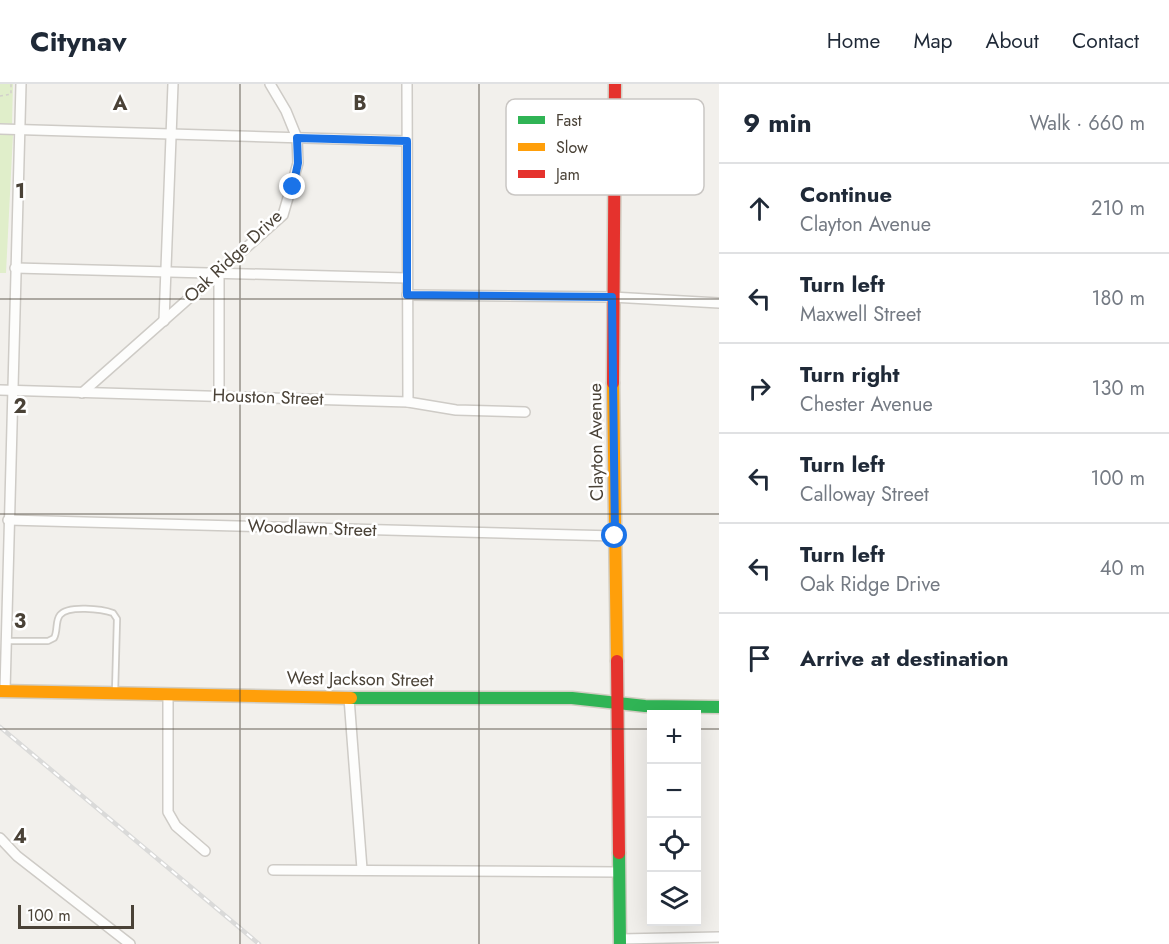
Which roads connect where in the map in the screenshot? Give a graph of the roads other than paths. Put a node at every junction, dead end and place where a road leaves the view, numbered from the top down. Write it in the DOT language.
graph roads {
  1 [pos="21,84"];
  2 [pos="173,84"];
  3 [pos="270,84"];
  4 [pos="407,84"];
  5 [pos="615,84"];
  6 [pos="615,99"];
  7 [pos="0,129"];
  8 [pos="20,130"];
  9 [pos="171,134"];
  10 [pos="297,138"];
  11 [pos="407,141"];
  12 [pos="613,195"];
  13 [pos="15,268"];
  14 [pos="166,272"];
  15 [pos="219,272"];
  16 [pos="407,278"];
  17 [pos="407,295"];
  18 [pos="612,297"];
  19 [pos="719,303"];
  20 [pos="164,321"];
  21 [pos="0,390"];
  22 [pos="11,390"];
  23 [pos="82,393"];
  24 [pos="219,396"];
  25 [pos="408,402"];
  26 [pos="525,412"];
  27 [pos="8,520"];
  28 [pos="615,536"];
  29 [pos="3,576"];
  30 [pos="4,641"];
  31 [pos="2,691"];
  32 [pos="115,693"];
  33 [pos="168,694"];
  34 [pos="349,698"];
  35 [pos="616,702"];
  36 [pos="719,707"];
  37 [pos="0,838"];
  38 [pos="205,851"];
  39 [pos="362,869"];
  40 [pos="273,870"];
  41 [pos="618,872"];
  42 [pos="719,937"];
  43 [pos="620,941"];
  44 [pos="130,944"];
  1 -- 8 [label="street"];
  2 -- 9 [label="street"];
  3 -- 10 [label="street, Oak Ridge Drive"];
  4 -- 11 [label="street"];
  5 -- 6 [label="street, Clayton Avenue"];
  7 -- 8 [label="street"];
  8 -- 9 [label="street"];
  8 -- 13 [label="street"];
  9 -- 10 [label="street"];
  9 -- 14 [label="street"];
  10 -- 11 [label="street"];
  10 -- 15 [label="street, Oak Ridge Drive"];
  11 -- 16 [label="street"];
  12 -- 18 [label="street, Clayton Avenue"];
  13 -- 14 [label="street"];
  13 -- 22 [label="street"];
  14 -- 15 [label="street"];
  14 -- 20 [label="street"];
  15 -- 16 [label="street"];
  15 -- 20 [label="street, Oak Ridge Drive"];
  15 -- 24 [label="street"];
  16 -- 17 [label="street"];
  17 -- 18 [label="street"];
  17 -- 25 [label="street"];
  18 -- 19 [label="street"];
  18 -- 28 [label="street, Clayton Avenue"];
  20 -- 23 [label="street, Oak Ridge Drive"];
  21 -- 22 [label="street, Houston Street"];
  22 -- 23 [label="street, Houston Street"];
  22 -- 27 [label="street"];
  23 -- 24 [label="street, Houston Street"];
  24 -- 25 [label="street, Houston Street"];
  25 -- 26 [label="street, Houston Street"];
  27 -- 28 [label="street, Woodlawn Street"];
  27 -- 29 [label="street"];
  28 -- 35 [label="street, Clayton Avenue"];
  29 -- 30 [label="street"];
  30 -- 31 [label="street"];
  30 -- 32 [label="lane"];
  31 -- 32 [label="street, West Jackson Street"];
  32 -- 33 [label="street, West Jackson Street"];
  33 -- 34 [label="street, West Jackson Street"];
  33 -- 38 [label="street"];
  34 -- 35 [label="street, West Jackson Street"];
  34 -- 39 [label="street"];
  35 -- 36 [label="street, West Jackson Street"];
  35 -- 41 [label="street, Clayton Avenue"];
  37 -- 44 [label="street"];
  39 -- 40 [label="street"];
  39 -- 41 [label="street"];
  41 -- 43 [label="street, Clayton Avenue"];
  42 -- 43 [label="street"];
}
